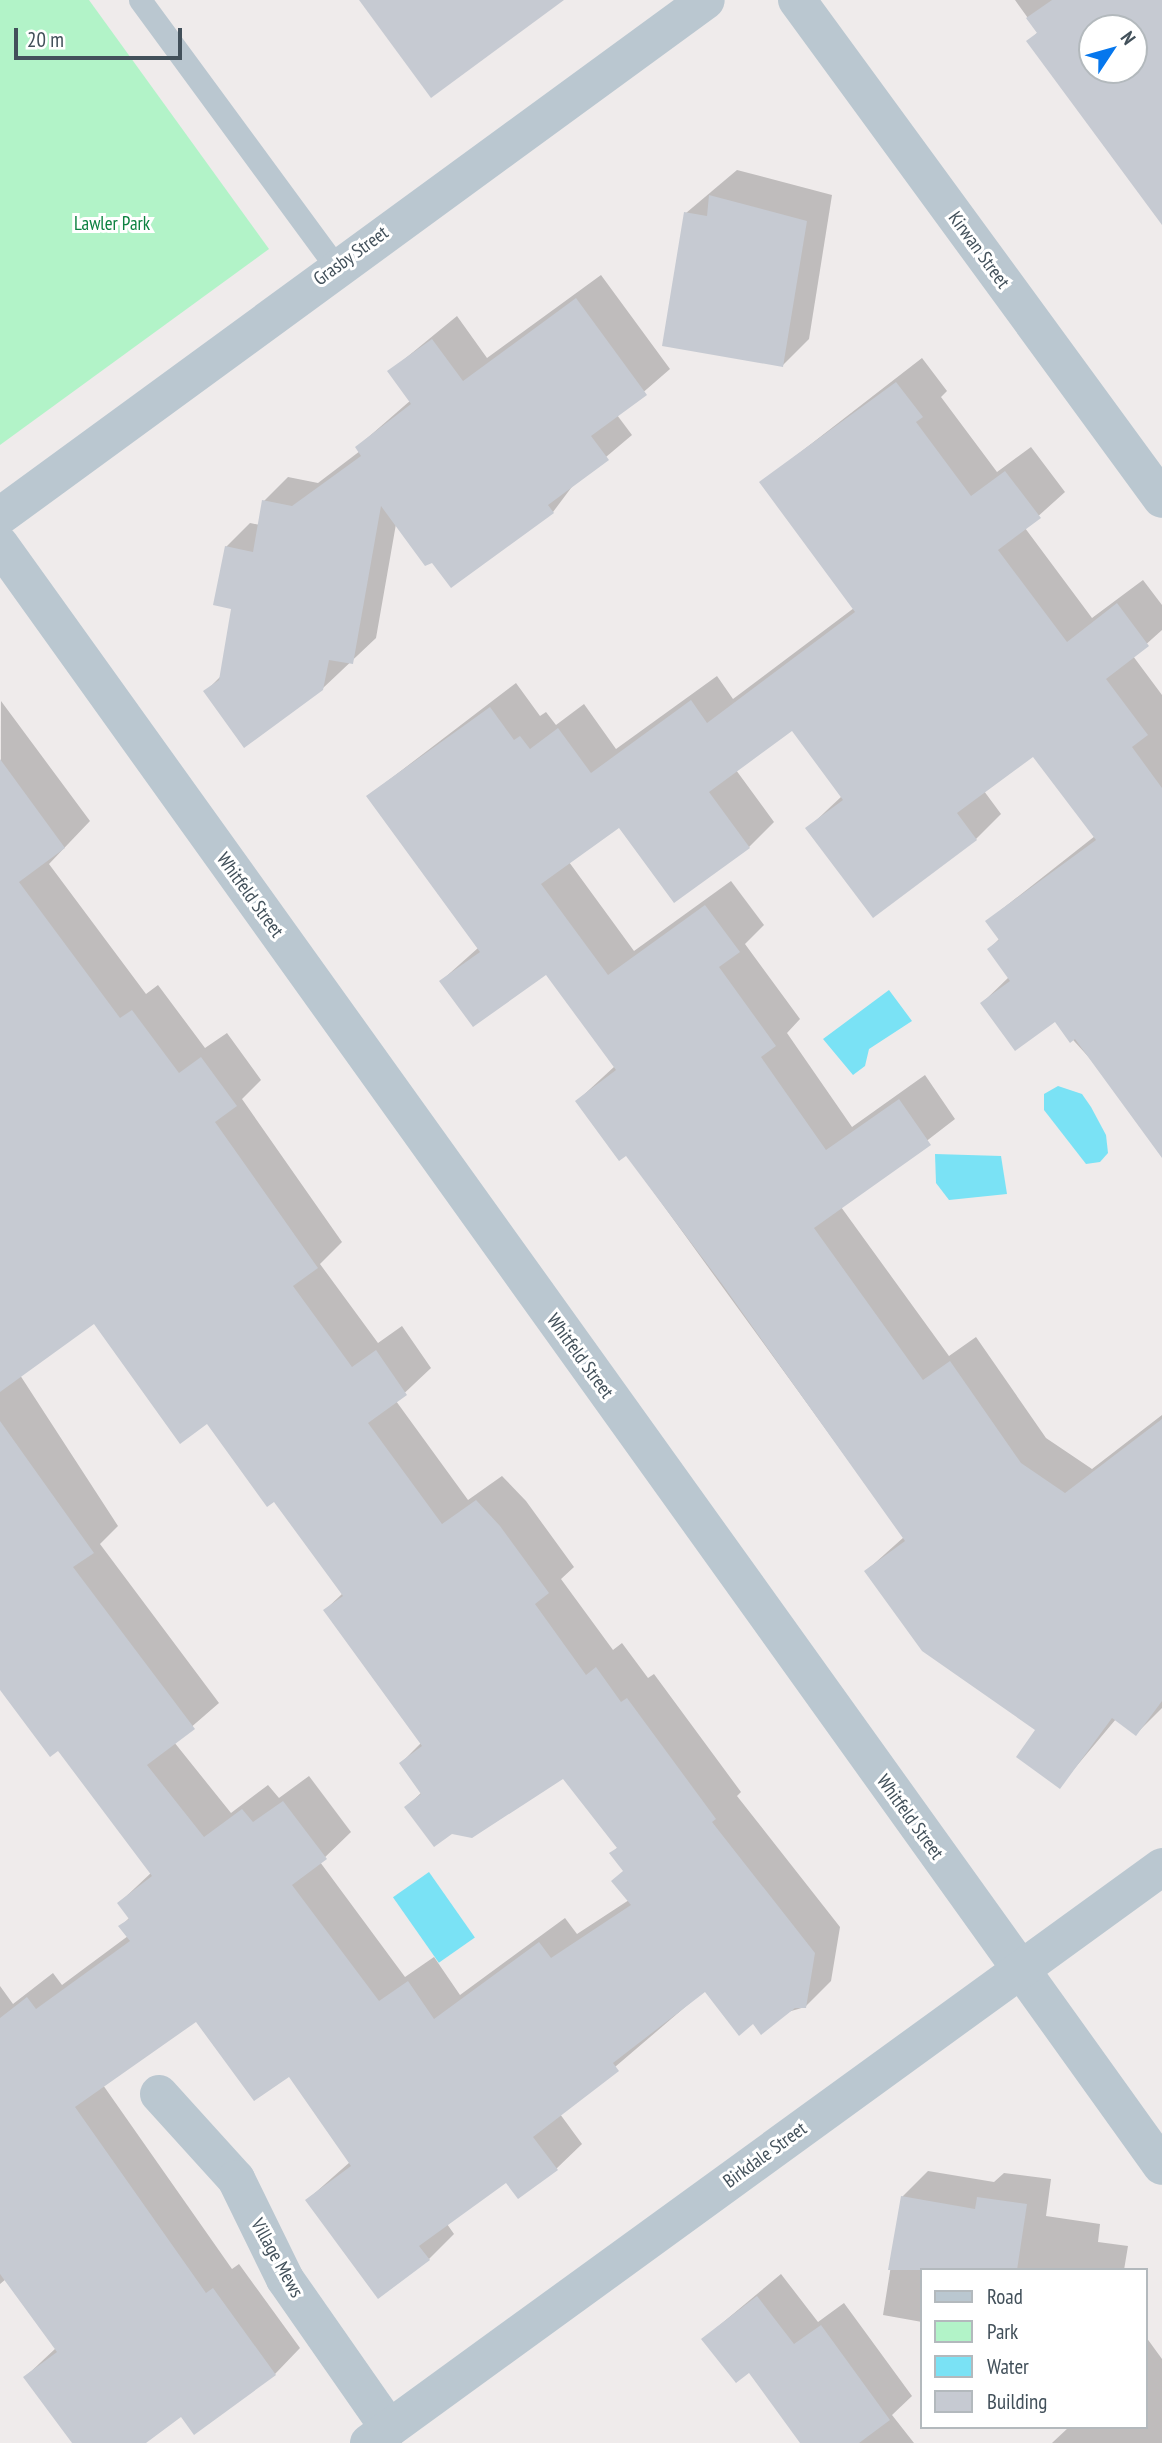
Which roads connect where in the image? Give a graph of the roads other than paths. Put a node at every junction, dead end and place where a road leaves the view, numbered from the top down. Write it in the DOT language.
graph roads {
  1 [pos="140,0"];
  2 [pos="706,0"];
  3 [pos="797,0"];
  4 [pos="336,267"];
  5 [pos="1162,499"];
  6 [pos="0,516"];
  7 [pos="0,545"];
  8 [pos="1162,1867"];
  9 [pos="1020,1971"];
  10 [pos="159,2094"];
  11 [pos="1162,2166"];
  12 [pos="379,2435"];
  1 -- 4 [label="lane"];
  2 -- 4 [label="street, Grasby Street"];
  3 -- 5 [label="street, Kirwan Street"];
  4 -- 6 [label="street, Grasby Street"];
  7 -- 9 [label="street, Whitfeld Street"];
  8 -- 9 [label="street, Birkdale Street"];
  9 -- 11 [label="street, Whitfeld Street"];
  9 -- 12 [label="street, Birkdale Street"];
  10 -- 12 [label="street, Village Mews"];
}
